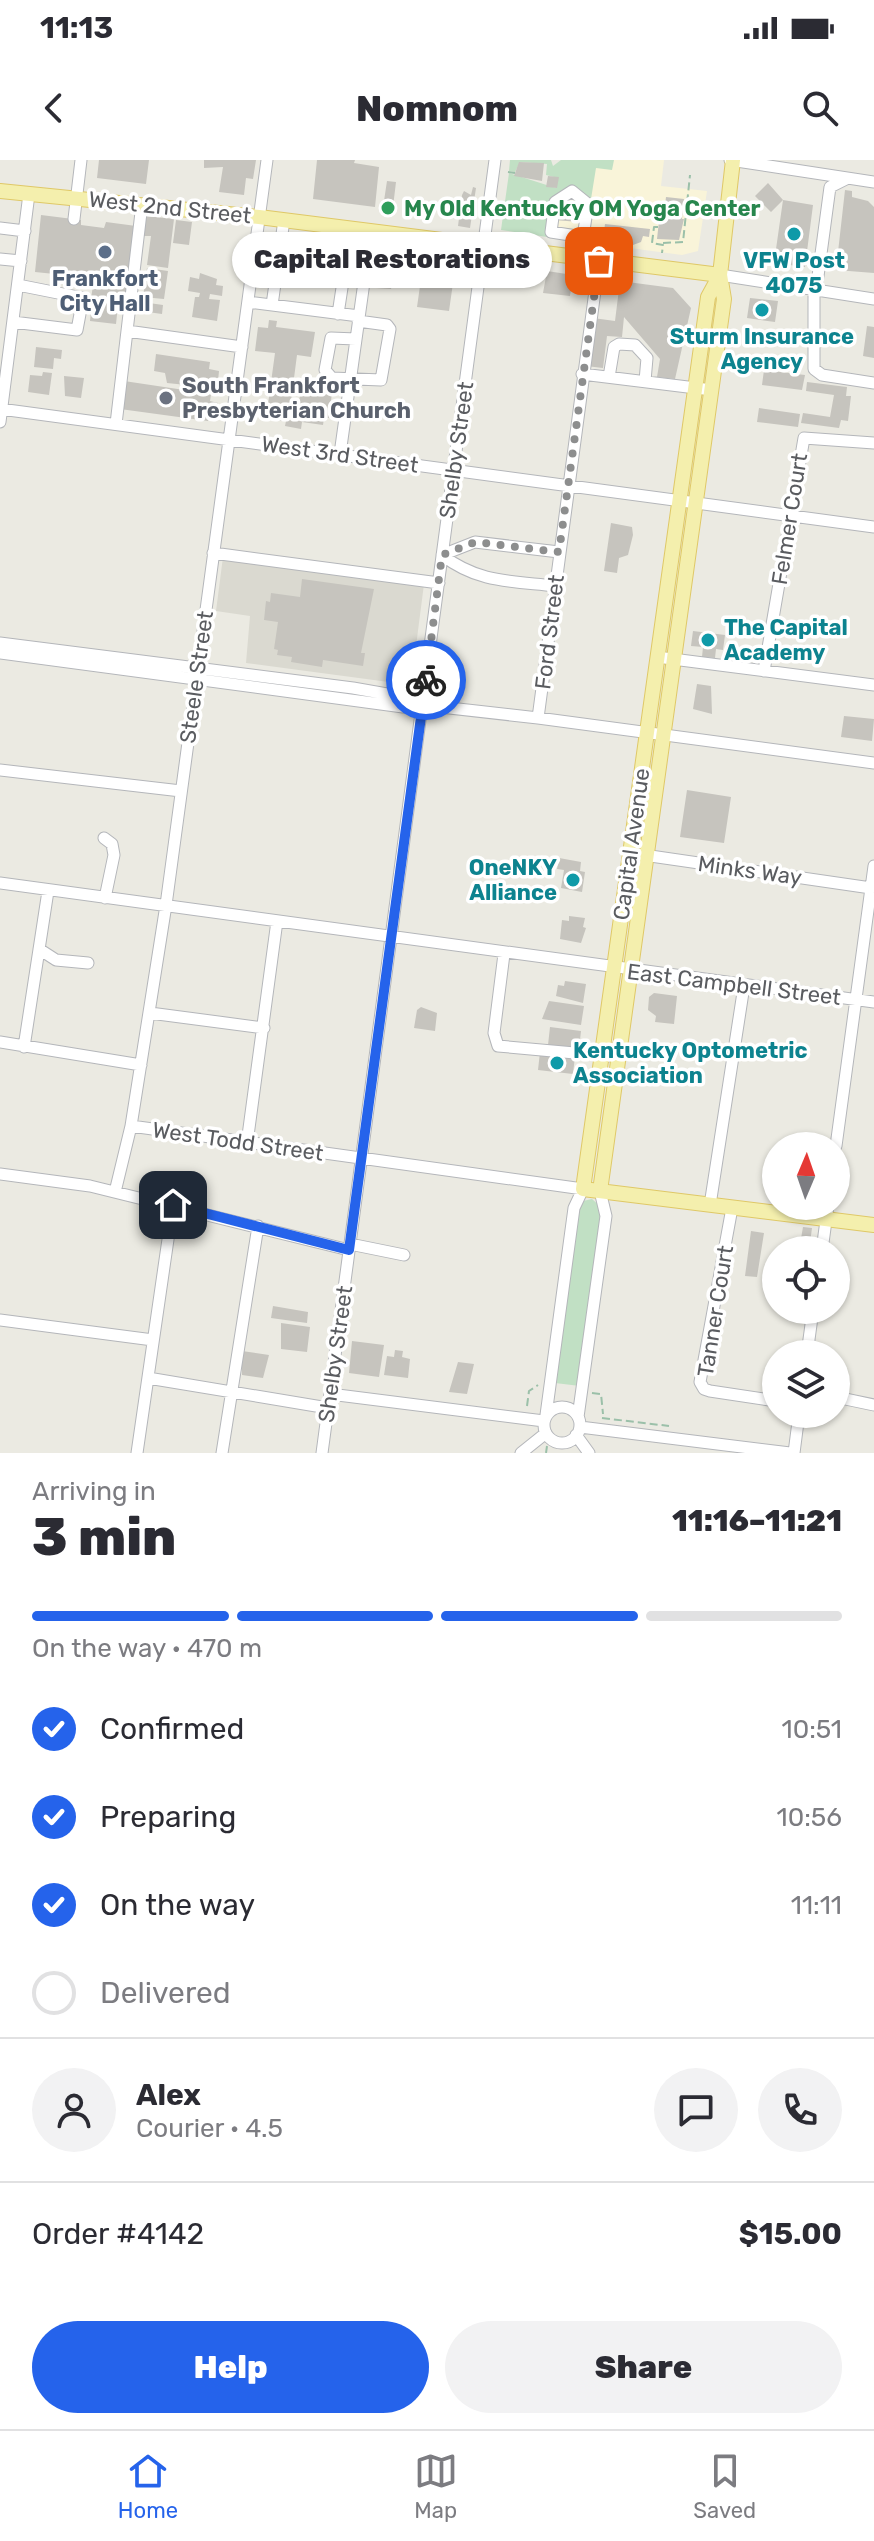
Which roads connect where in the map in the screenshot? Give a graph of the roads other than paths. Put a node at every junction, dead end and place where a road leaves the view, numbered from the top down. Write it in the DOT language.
graph roads {
  1 [pos="81,160"];
  2 [pos="267,160"];
  3 [pos="495,160"];
  4 [pos="732,160"];
  5 [pos="846,178"];
  6 [pos="874,182"];
  7 [pos="0,191"];
  8 [pos="29,194"];
  9 [pos="78,197"];
  10 [pos="142,204"];
  11 [pos="259,217"];
  12 [pos="74,219"];
  13 [pos="284,220"];
  14 [pos="0,228"];
  15 [pos="351,229"];
  16 [pos="25,231"];
  17 [pos="371,232"];
  18 [pos="483,248"];
  19 [pos="0,259"];
  20 [pos="21,261"];
  21 [pos="599,261"];
  22 [pos="720,275"];
  23 [pos="18,285"];
  24 [pos="815,291"];
  25 [pos="874,299"];
  26 [pos="248,302"];
  27 [pos="272,305"];
  28 [pos="338,314"];
  29 [pos="359,318"];
  30 [pos="13,322"];
  31 [pos="127,331"];
  32 [pos="356,339"];
  33 [pos="242,347"];
  34 [pos="582,374"];
  35 [pos="609,377"];
  36 [pos="350,380"];
  37 [pos="645,381"];
  38 [pos="874,383"];
  39 [pos="696,388"];
  40 [pos="712,390"];
  41 [pos="1,409"];
  42 [pos="0,422"];
  43 [pos="116,424"];
  44 [pos="229,439"];
  45 [pos="874,443"];
  46 [pos="340,454"];
  47 [pos="454,469"];
  48 [pos="569,484"];
  49 [pos="680,501"];
  50 [pos="696,504"];
  51 [pos="790,516"];
  52 [pos="874,527"];
  53 [pos="559,552"];
  54 [pos="213,553"];
  55 [pos="442,555"];
  56 [pos="439,583"];
  57 [pos="555,586"];
  58 [pos="0,643"];
  59 [pos="0,653"];
  60 [pos="657,657"];
  61 [pos="673,659"];
  62 [pos="764,671"];
  63 [pos="196,674"];
  64 [pos="874,685"];
  65 [pos="423,705"];
  66 [pos="538,718"];
  67 [pos="646,733"];
  68 [pos="663,735"];
  69 [pos="874,763"];
  70 [pos="0,770"];
  71 [pos="181,791"];
  72 [pos="104,838"];
  73 [pos="637,854"];
  74 [pos="874,866"];
  75 [pos="0,883"];
  76 [pos="871,888"];
  77 [pos="48,891"];
  78 [pos="105,898"];
  79 [pos="166,905"];
  80 [pos="277,921"];
  81 [pos="391,938"];
  82 [pos="39,949"];
  83 [pos="504,954"];
  84 [pos="88,963"];
  85 [pos="622,970"];
  86 [pos="744,986"];
  87 [pos="856,1000"];
  88 [pos="874,1002"];
  89 [pos="150,1013"];
  90 [pos="264,1028"];
  91 [pos="0,1042"];
  92 [pos="24,1047"];
  93 [pos="609,1056"];
  94 [pos="141,1065"];
  95 [pos="131,1126"];
  96 [pos="838,1132"];
  97 [pos="247,1143"];
  98 [pos="362,1158"];
  99 [pos="0,1174"];
  100 [pos="583,1189"];
  101 [pos="600,1191"];
  102 [pos="115,1192"];
  103 [pos="173,1205"];
  104 [pos="710,1205"];
  105 [pos="732,1208"];
  106 [pos="762,1209"];
  107 [pos="850,1218"];
  108 [pos="874,1225"];
  109 [pos="258,1226"];
  110 [pos="350,1247"];
  111 [pos="404,1255"];
  112 [pos="0,1320"];
  113 [pos="153,1340"];
  114 [pos="148,1378"];
  115 [pos="231,1392"];
  116 [pos="330,1394"];
  117 [pos="762,1399"];
  118 [pos="850,1400"];
  119 [pos="874,1405"];
  120 [pos="328,1408"];
  121 [pos="545,1423"];
  122 [pos="578,1427"];
  123 [pos="796,1428"];
  124 [pos="137,1453"];
  125 [pos="222,1453"];
  126 [pos="322,1453"];
  127 [pos="521,1453"];
  128 [pos="589,1453"];
  129 [pos="792,1453"];
  1 -- 9 [label="street"];
  2 -- 11 [label="street, Steele Street"];
  3 -- 18 [label="street, Shelby Street"];
  4 -- 5 [label="street"];
  4 -- 22 [label="main road, Capital Avenue"];
  5 -- 6 [label="street"];
  5 -- 24 [label="street"];
  7 -- 8 [label="main road, West 2nd Street"];
  8 -- 9 [label="main road, West 2nd Street"];
  8 -- 16 [label="street"];
  9 -- 10 [label="main road, West 2nd Street"];
  9 -- 12 [label="street"];
  10 -- 11 [label="main road, West 2nd Street"];
  10 -- 31 [label="street"];
  11 -- 13 [label="main road, West 2nd Street"];
  11 -- 26 [label="street, Steele Street"];
  13 -- 15 [label="main road, West 2nd Street"];
  13 -- 27 [label="street"];
  14 -- 16 [label="street"];
  15 -- 17 [label="main road, West 2nd Street"];
  15 -- 28 [label="street"];
  16 -- 20 [label="street"];
  17 -- 18 [label="main road, West 2nd Street"];
  17 -- 29 [label="street"];
  18 -- 21 [label="main road, West 2nd Street"];
  18 -- 47 [label="street, Shelby Street"];
  19 -- 20 [label="street"];
  20 -- 23 [label="street"];
  21 -- 22 [label="main road, West 2nd Street"];
  21 -- 34 [label="street, Ford Street"];
  22 -- 24 [label="street"];
  22 -- 39 [label="main road, Capital Avenue"];
  22 -- 40 [label="main road, Capital Avenue"];
  23 -- 30 [label="street"];
  23 -- 30 [label="street"];
  24 -- 25 [label="street"];
  24 -- 38 [label="street"];
  26 -- 27 [label="street"];
  26 -- 33 [label="street, Steele Street"];
  27 -- 28 [label="street"];
  28 -- 29 [label="street"];
  29 -- 32 [label="street"];
  29 -- 36 [label="street"];
  30 -- 41 [label="street"];
  31 -- 33 [label="street"];
  31 -- 43 [label="street"];
  32 -- 36 [label="street"];
  32 -- 36 [label="street"];
  33 -- 44 [label="street, Steele Street"];
  34 -- 35 [label="street"];
  34 -- 48 [label="street, Ford Street"];
  35 -- 37 [label="street"];
  35 -- 37 [label="street"];
  36 -- 46 [label="street"];
  37 -- 39 [label="street"];
  39 -- 40 [label="street"];
  39 -- 49 [label="main road, Capital Avenue"];
  40 -- 50 [label="main road, Capital Avenue"];
  41 -- 42 [label="street"];
  41 -- 43 [label="street, West 3rd Street"];
  43 -- 44 [label="street, West 3rd Street"];
  44 -- 46 [label="street, West 3rd Street"];
  44 -- 54 [label="street, Steele Street"];
  45 -- 51 [label="street, Felmer Court"];
  46 -- 47 [label="street, West 3rd Street"];
  47 -- 48 [label="street, West 3rd Street"];
  47 -- 55 [label="street, Shelby Street"];
  48 -- 49 [label="street, West 3rd Street"];
  48 -- 53 [label="street, Ford Street"];
  49 -- 50 [label="street, West 3rd Street"];
  49 -- 60 [label="main road, Capital Avenue"];
  50 -- 51 [label="street, West 3rd Street"];
  50 -- 61 [label="main road, Capital Avenue"];
  51 -- 52 [label="street, West 3rd Street"];
  51 -- 62 [label="street, Felmer Court"];
  53 -- 55 [label="street"];
  53 -- 57 [label="street, Ford Street"];
  54 -- 56 [label="street"];
  54 -- 63 [label="street, Steele Street"];
  55 -- 56 [label="street, Shelby Street"];
  55 -- 57 [label="street"];
  56 -- 65 [label="street, Shelby Street"];
  57 -- 66 [label="street, Ford Street"];
  58 -- 63 [label="street"];
  59 -- 63 [label="street"];
  60 -- 61 [label="street"];
  60 -- 67 [label="main road, Capital Avenue"];
  61 -- 62 [label="street"];
  61 -- 68 [label="main road, Capital Avenue"];
  62 -- 64 [label="street"];
  63 -- 65 [label="street"];
  63 -- 71 [label="street, Steele Street"];
  65 -- 66 [label="street"];
  65 -- 81 [label="street, Shelby Street"];
  66 -- 67 [label="street"];
  67 -- 68 [label="street"];
  67 -- 73 [label="main road, Capital Avenue"];
  68 -- 69 [label="street"];
  68 -- 73 [label="main road, Capital Avenue"];
  70 -- 71 [label="street"];
  71 -- 79 [label="street, Steele Street"];
  72 -- 78 [label="street"];
  73 -- 76 [label="street, Minks Way"];
  73 -- 85 [label="main road, Capital Avenue"];
  74 -- 76 [label="street"];
  75 -- 77 [label="street, East Campbell Street"];
  76 -- 87 [label="street"];
  77 -- 78 [label="street, East Campbell Street"];
  77 -- 82 [label="street"];
  78 -- 79 [label="street, East Campbell Street"];
  79 -- 80 [label="street, East Campbell Street"];
  79 -- 89 [label="street, Steele Street"];
  80 -- 81 [label="street, East Campbell Street"];
  80 -- 90 [label="street"];
  81 -- 83 [label="street, East Campbell Street"];
  81 -- 98 [label="street, Shelby Street"];
  82 -- 84 [label="street"];
  82 -- 92 [label="street"];
  83 -- 85 [label="street, East Campbell Street"];
  83 -- 93 [label="street"];
  85 -- 86 [label="street, East Campbell Street"];
  85 -- 93 [label="main road, Capital Avenue"];
  86 -- 87 [label="street, East Campbell Street"];
  86 -- 104 [label="street"];
  87 -- 88 [label="street, East Campbell Street"];
  87 -- 96 [label="street"];
  89 -- 90 [label="street"];
  89 -- 94 [label="street, Steele Street"];
  90 -- 97 [label="street"];
  91 -- 92 [label="street"];
  92 -- 94 [label="street"];
  93 -- 100 [label="main road, Capital Avenue"];
  93 -- 101 [label="main road, Capital Avenue"];
  94 -- 95 [label="street, Steele Street"];
  95 -- 97 [label="street, West Todd Street"];
  95 -- 102 [label="street, Steele Street"];
  97 -- 98 [label="street, West Todd Street"];
  98 -- 100 [label="street, West Todd Street"];
  98 -- 110 [label="street, Shelby Street"];
  99 -- 102 [label="street"];
  100 -- 101 [label="main road"];
  100 -- 121 [label="street, Capital Avenue"];
  101 -- 104 [label="main road"];
  101 -- 122 [label="street, Capital Avenue"];
  102 -- 103 [label="street"];
  103 -- 109 [label="street"];
  103 -- 113 [label="street"];
  104 -- 105 [label="main road"];
  105 -- 106 [label="main road"];
  105 -- 117 [label="street, Tanner Court"];
  107 -- 108 [label="main road"];
  109 -- 110 [label="street"];
  109 -- 115 [label="street"];
  110 -- 111 [label="street"];
  110 -- 116 [label="street, Shelby Street"];
  112 -- 113 [label="street"];
  113 -- 114 [label="street"];
  114 -- 115 [label="street"];
  114 -- 124 [label="street"];
  115 -- 120 [label="street"];
  115 -- 125 [label="street"];
  116 -- 120 [label="street, Shelby Street"];
  116 -- 121 [label="street"];
  118 -- 119 [label="street"];
  120 -- 126 [label="street, Shelby Street"];
  121 -- 122 [label="street"];
  121 -- 122 [label="street"];
  121 -- 127 [label="street"];
  122 -- 128 [label="street"];
  122 -- 129 [label="street"];
  123 -- 129 [label="street"];
}
